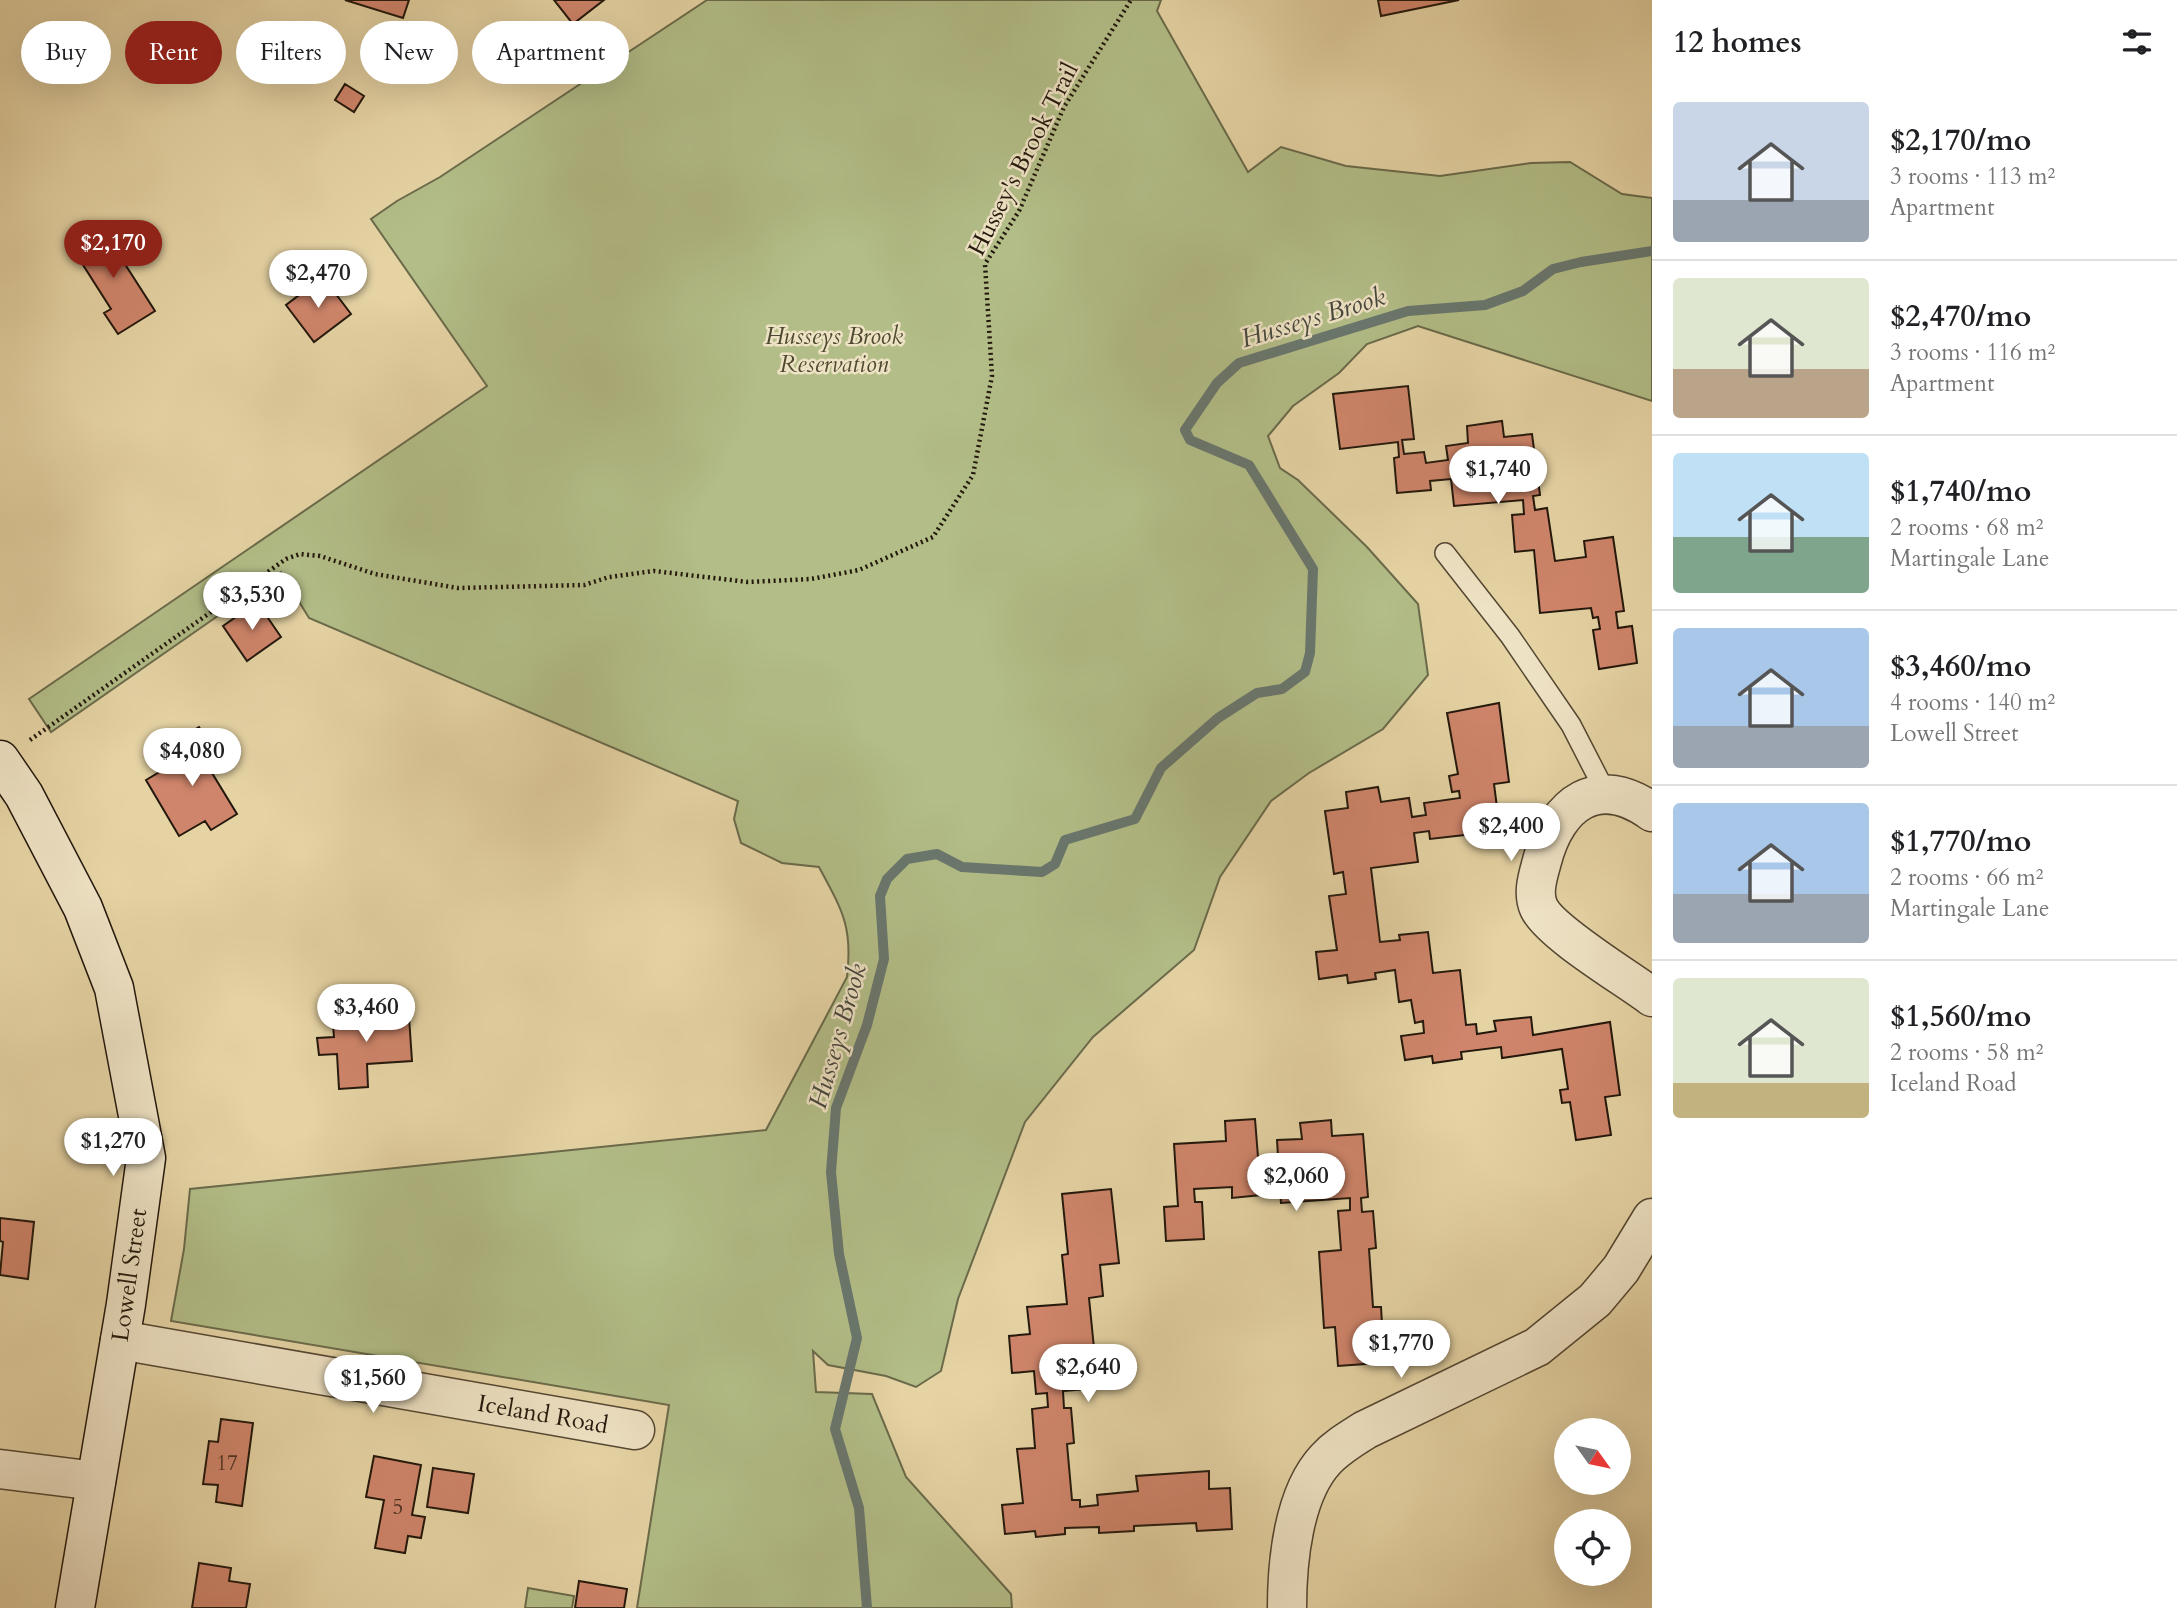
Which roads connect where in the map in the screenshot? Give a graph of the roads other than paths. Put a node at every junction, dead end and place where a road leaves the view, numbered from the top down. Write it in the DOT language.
graph roads {
  1 [pos="1445,553"];
  2 [pos="0,760"];
  3 [pos="1606,795"];
  4 [pos="1652,812"];
  5 [pos="1652,997"];
  6 [pos="1652,1218"];
  7 [pos="120,1340"];
  8 [pos="635,1430"];
  9 [pos="0,1469"];
  10 [pos="96,1481"];
  11 [pos="75,1608"];
  12 [pos="1287,1608"];
  1 -- 3 [label="lane"];
  2 -- 7 [label="street, Lowell Street"];
  3 -- 4 [label="street"];
  3 -- 5 [label="street"];
  6 -- 12 [label="street"];
  7 -- 8 [label="street, Iceland Road"];
  7 -- 10 [label="street, Lowell Street"];
  9 -- 10 [label="street"];
  10 -- 11 [label="street, Lowell Street"];
}
